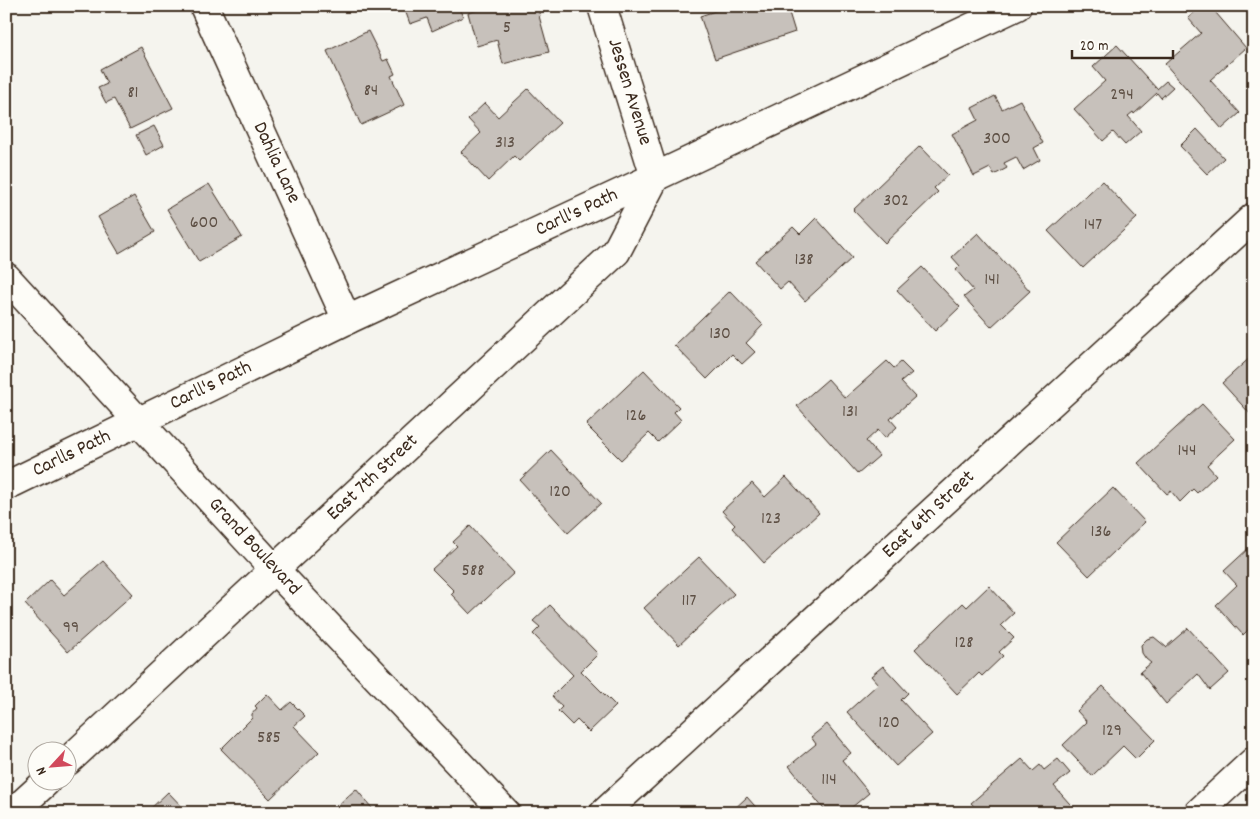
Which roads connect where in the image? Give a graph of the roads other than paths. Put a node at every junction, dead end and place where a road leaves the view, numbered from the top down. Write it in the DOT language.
graph roads {
  1 [pos="204,6"];
  2 [pos="602,6"];
  3 [pos="1017,6"];
  4 [pos="655,177"];
  5 [pos="1254,217"];
  6 [pos="6,277"];
  7 [pos="347,320"];
  8 [pos="138,422"];
  9 [pos="6,486"];
  10 [pos="274,570"];
  11 [pos="78,752"];
  12 [pos="1254,761"];
  13 [pos="35,792"];
  14 [pos="12,813"];
  15 [pos="506,813"];
  16 [pos="604,813"];
  17 [pos="1198,813"];
  1 -- 7 [label="street, Dahlia Lane"];
  2 -- 4 [label="street, Jessen Avenue"];
  3 -- 4 [label="street, Carll's Path"];
  4 -- 7 [label="street, Carll's Path"];
  4 -- 10 [label="street, East 7th Street"];
  5 -- 16 [label="street, East 6th Street"];
  6 -- 8 [label="street, Grand Boulevard"];
  7 -- 8 [label="street, Carll's Path"];
  8 -- 9 [label="street, Carlls Path"];
  8 -- 10 [label="street, Grand Boulevard"];
  10 -- 11 [label="street, East 7th Street"];
  10 -- 15 [label="street, Grand Boulevard"];
  12 -- 17 [label="street"];
  13 -- 14 [label="street"];
}
